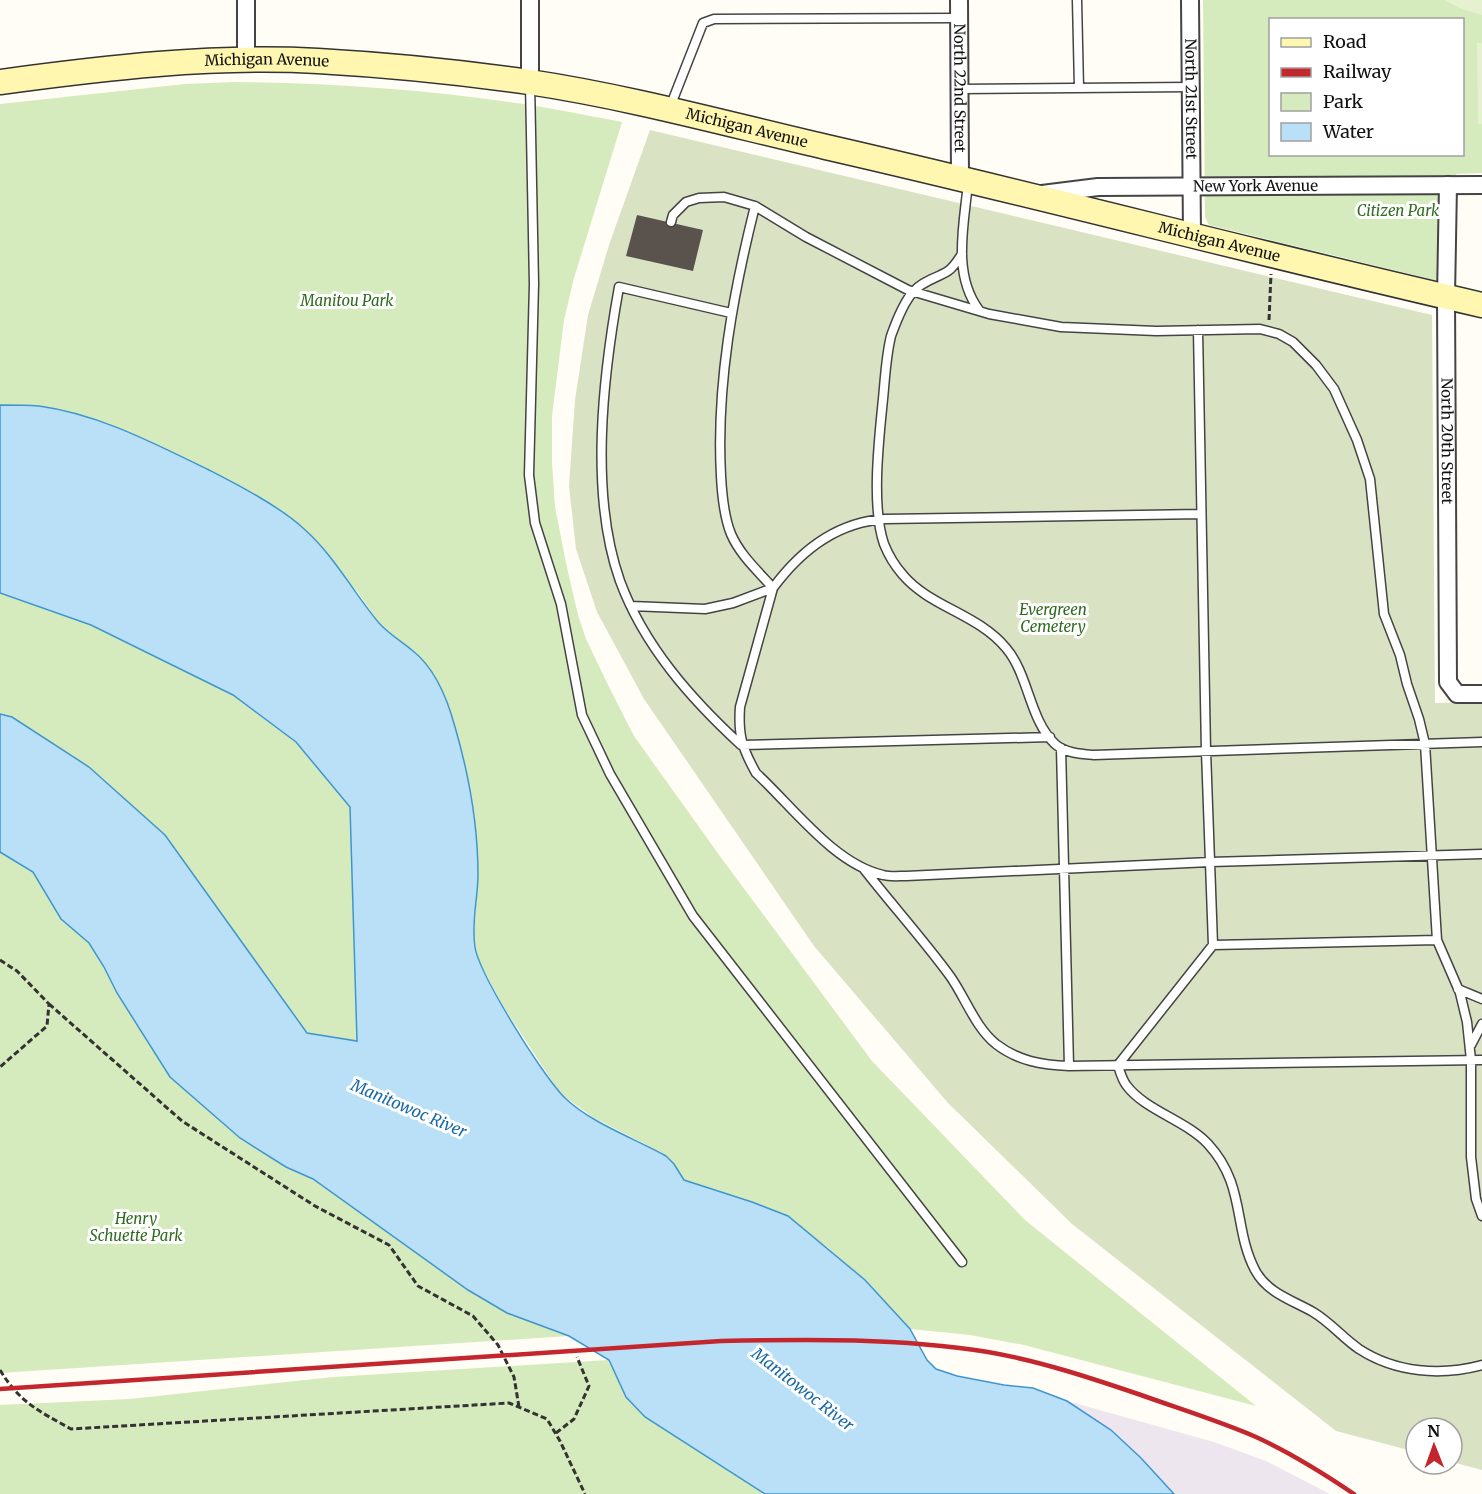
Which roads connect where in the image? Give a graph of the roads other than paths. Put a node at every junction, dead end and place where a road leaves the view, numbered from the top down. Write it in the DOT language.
graph roads {
  1 [pos="246,0"];
  2 [pos="530,0"];
  3 [pos="958,0"];
  4 [pos="1077,0"];
  5 [pos="1190,0"];
  6 [pos="959,18"];
  7 [pos="246,60"];
  8 [pos="0,82"];
  9 [pos="530,82"];
  10 [pos="1191,87"];
  11 [pos="1079,88"];
  12 [pos="959,89"];
  13 [pos="669,111"];
  14 [pos="964,179"];
  15 [pos="1448,185"];
  16 [pos="1482,185"];
  17 [pos="1192,187"];
  18 [pos="1031,195"];
  19 [pos="755,206"];
  20 [pos="671,222"];
  21 [pos="1192,235"];
  22 [pos="962,254"];
  23 [pos="913,291"];
  24 [pos="1446,297"];
  25 [pos="1482,305"];
  26 [pos="979,311"];
  27 [pos="731,313"];
  28 [pos="1198,330"];
  29 [pos="1201,514"];
  30 [pos="879,519"];
  31 [pos="773,588"];
  32 [pos="631,606"];
  33 [pos="1482,694"];
  34 [pos="1050,737"];
  35 [pos="1482,742"];
  36 [pos="1425,744"];
  37 [pos="741,745"];
  38 [pos="1061,748"];
  39 [pos="1206,751"];
  40 [pos="1482,854"];
  41 [pos="1431,856"];
  42 [pos="1210,862"];
  43 [pos="864,869"];
  44 [pos="1064,869"];
  45 [pos="1437,940"];
  46 [pos="1213,945"];
  47 [pos="1458,988"];
  48 [pos="1482,999"];
  49 [pos="1482,1024"];
  50 [pos="1470,1045"];
  51 [pos="1471,1060"];
  52 [pos="1482,1060"];
  53 [pos="1118,1065"];
  54 [pos="1069,1066"];
  55 [pos="1479,1199"];
  56 [pos="1482,1216"];
  57 [pos="962,1262"];
  58 [pos="1482,1365"];
  1 -- 7 [label="street"];
  2 -- 9 [label="street"];
  3 -- 6 [label="street, North 22nd Street"];
  4 -- 11 [label="lane"];
  5 -- 10 [label="street, North 21st Street"];
  6 -- 12 [label="street, North 22nd Street"];
  6 -- 13 [label="lane"];
  7 -- 8 [label="street, Michigan Avenue"];
  7 -- 9 [label="street, Michigan Avenue"];
  9 -- 13 [label="street, Michigan Avenue"];
  9 -- 57 [label="lane"];
  10 -- 11 [label="lane"];
  10 -- 17 [label="street, North 21st Street"];
  11 -- 12 [label="lane"];
  12 -- 14 [label="street, North 22nd Street"];
  13 -- 14 [label="street, Michigan Avenue"];
  14 -- 18 [label="street, Michigan Avenue"];
  14 -- 22 [label="lane"];
  15 -- 16 [label="street, New York Avenue"];
  15 -- 17 [label="street, New York Avenue"];
  15 -- 24 [label="street, North 20th Street"];
  17 -- 18 [label="street, New York Avenue"];
  17 -- 21 [label="street, North 21st Street"];
  18 -- 21 [label="street, Michigan Avenue"];
  19 -- 20 [label="lane"];
  19 -- 23 [label="lane"];
  19 -- 27 [label="lane"];
  21 -- 24 [label="street, Michigan Avenue"];
  22 -- 23 [label="lane"];
  22 -- 26 [label="lane"];
  23 -- 26 [label="lane"];
  23 -- 30 [label="lane"];
  24 -- 25 [label="street, Michigan Avenue"];
  24 -- 33 [label="street, North 20th Street"];
  26 -- 28 [label="lane"];
  27 -- 31 [label="lane"];
  27 -- 32 [label="lane"];
  28 -- 29 [label="lane"];
  28 -- 36 [label="lane"];
  29 -- 30 [label="lane"];
  29 -- 39 [label="lane"];
  30 -- 31 [label="lane"];
  30 -- 34 [label="lane"];
  31 -- 32 [label="lane"];
  31 -- 37 [label="lane"];
  32 -- 37 [label="lane"];
  34 -- 37 [label="lane"];
  34 -- 38 [label="lane"];
  35 -- 36 [label="lane"];
  36 -- 39 [label="lane"];
  36 -- 41 [label="lane"];
  37 -- 43 [label="lane"];
  38 -- 39 [label="lane"];
  38 -- 44 [label="lane"];
  39 -- 42 [label="lane"];
  40 -- 41 [label="lane"];
  41 -- 42 [label="lane"];
  41 -- 45 [label="lane"];
  42 -- 44 [label="lane"];
  42 -- 46 [label="lane"];
  43 -- 44 [label="lane"];
  43 -- 54 [label="lane"];
  44 -- 54 [label="lane"];
  45 -- 46 [label="lane"];
  45 -- 47 [label="lane"];
  46 -- 53 [label="lane"];
  47 -- 48 [label="lane"];
  47 -- 50 [label="lane"];
  49 -- 50 [label="lane"];
  50 -- 51 [label="lane"];
  51 -- 52 [label="lane"];
  51 -- 53 [label="lane"];
  51 -- 55 [label="lane"];
  53 -- 54 [label="lane"];
  53 -- 58 [label="lane"];
  55 -- 56 [label="lane"];
}
